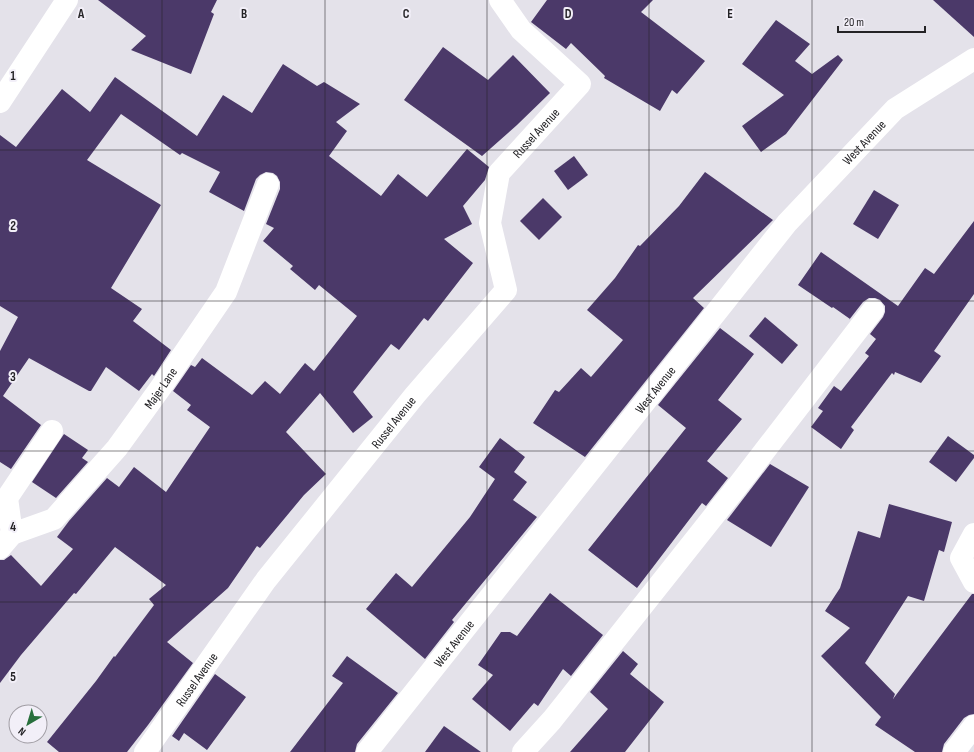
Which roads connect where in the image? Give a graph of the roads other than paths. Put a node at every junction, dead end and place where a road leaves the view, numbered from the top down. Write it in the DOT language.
graph roads {
  1 [pos="67,0"];
  2 [pos="500,0"];
  3 [pos="974,59"];
  4 [pos="0,102"];
  5 [pos="268,184"];
  6 [pos="874,310"];
  7 [pos="52,431"];
  8 [pos="974,534"];
  9 [pos="6,541"];
  10 [pos="974,582"];
  11 [pos="974,726"];
  12 [pos="145,752"];
  13 [pos="367,752"];
  14 [pos="523,752"];
  15 [pos="954,752"];
  1 -- 4 [label="street"];
  2 -- 12 [label="street, Russel Avenue"];
  3 -- 13 [label="street, West Avenue"];
  5 -- 9 [label="street, Majer Lane"];
  6 -- 14 [label="street"];
  7 -- 9 [label="street"];
  8 -- 10 [label="street"];
  11 -- 15 [label="street"];
}
